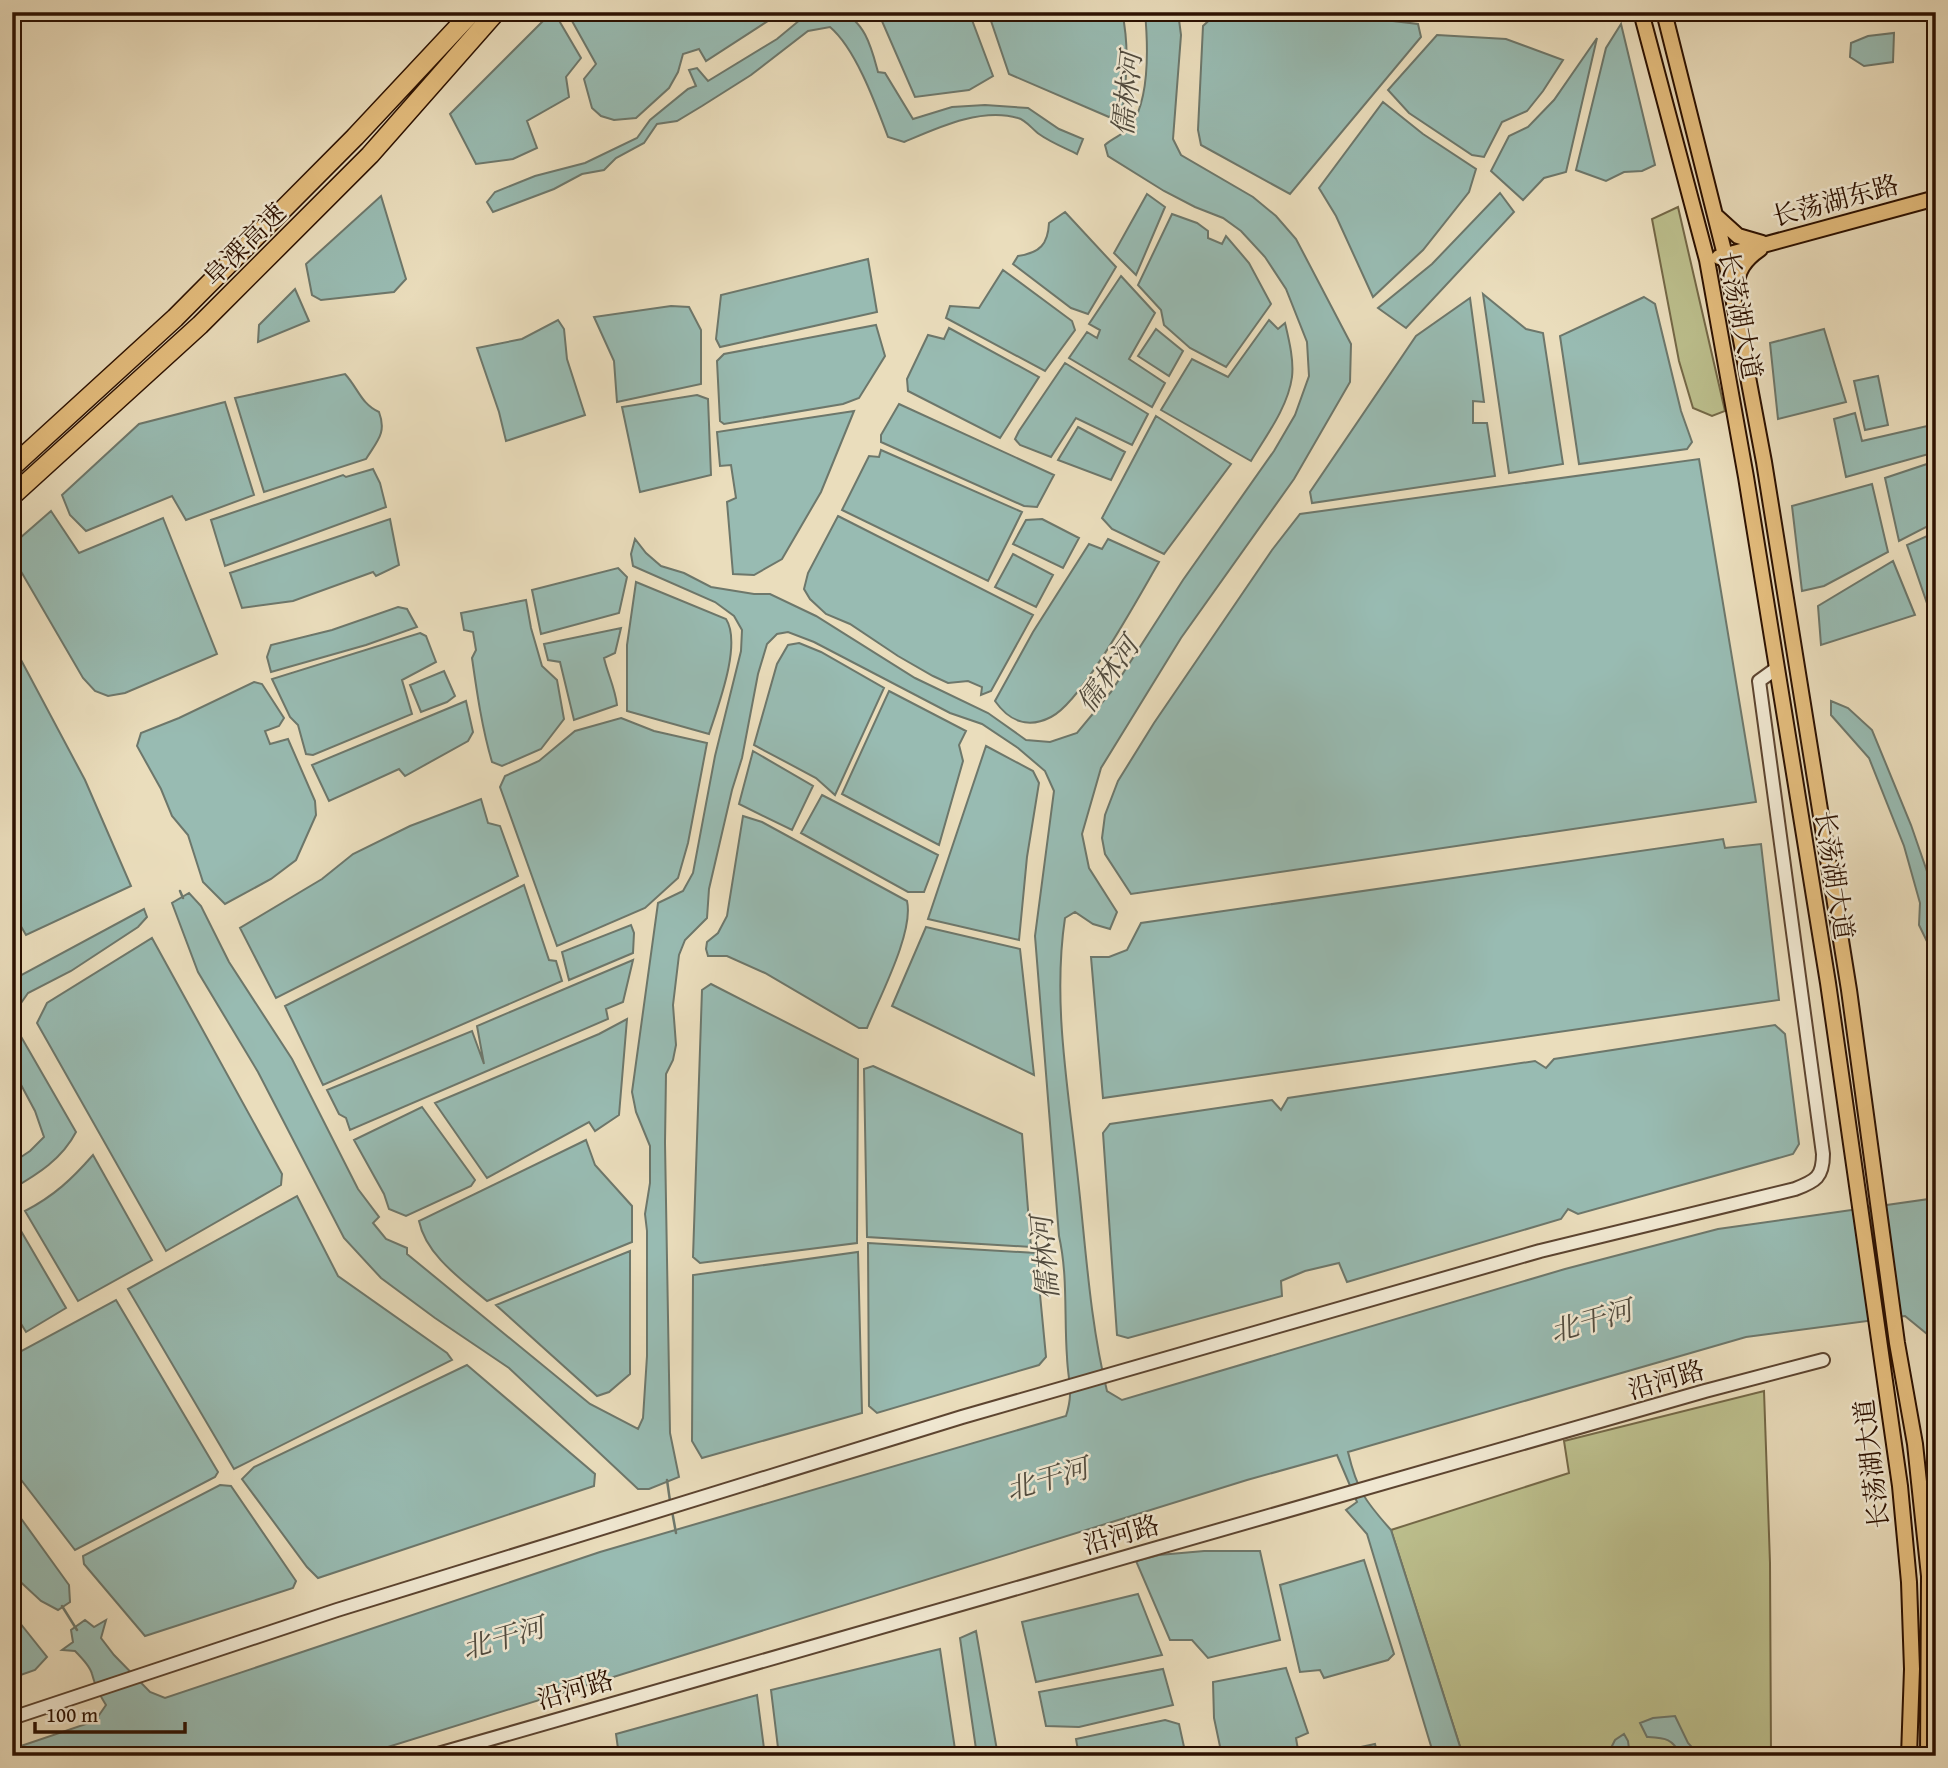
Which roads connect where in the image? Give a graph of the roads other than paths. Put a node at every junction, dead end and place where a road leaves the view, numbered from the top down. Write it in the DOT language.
graph roads {
  1 [pos="472,12"];
  2 [pos="496,12"];
  3 [pos="1641,12"];
  4 [pos="1664,12"];
  5 [pos="1936,198"];
  6 [pos="1715,214"];
  7 [pos="1767,244"];
  8 [pos="1725,255"];
  9 [pos="1707,260"];
  10 [pos="1736,319"];
  11 [pos="12,467"];
  12 [pos="12,496"];
  13 [pos="1777,668"];
  14 [pos="1823,1360"];
  15 [pos="12,1718"];
  16 [pos="431,1756"];
  17 [pos="1909,1756"];
  18 [pos="1928,1756"];
  1 -- 11 [label="highway, 阜溧高速"];
  2 -- 12 [label="highway, 阜溧高速"];
  3 -- 9 [label="main road, 长荡湖大道"];
  4 -- 6 [label="main road, 长荡湖大道"];
  5 -- 7 [label="main road, 长荡湖东路"];
  6 -- 7 [label="main road"];
  6 -- 8 [label="main road, 长荡湖大道"];
  7 -- 8 [label="main road, 长荡湖东路"];
  7 -- 10 [label="main road"];
  8 -- 9 [label="main road, 长荡湖东路"];
  8 -- 10 [label="main road, 长荡湖大道"];
  9 -- 13 [label="main road, 长荡湖大道"];
  10 -- 18 [label="main road, 长荡湖大道"];
  13 -- 15 [label="street"];
  13 -- 17 [label="main road, 长荡湖大道"];
  14 -- 16 [label="street, 沿河路"];
}
